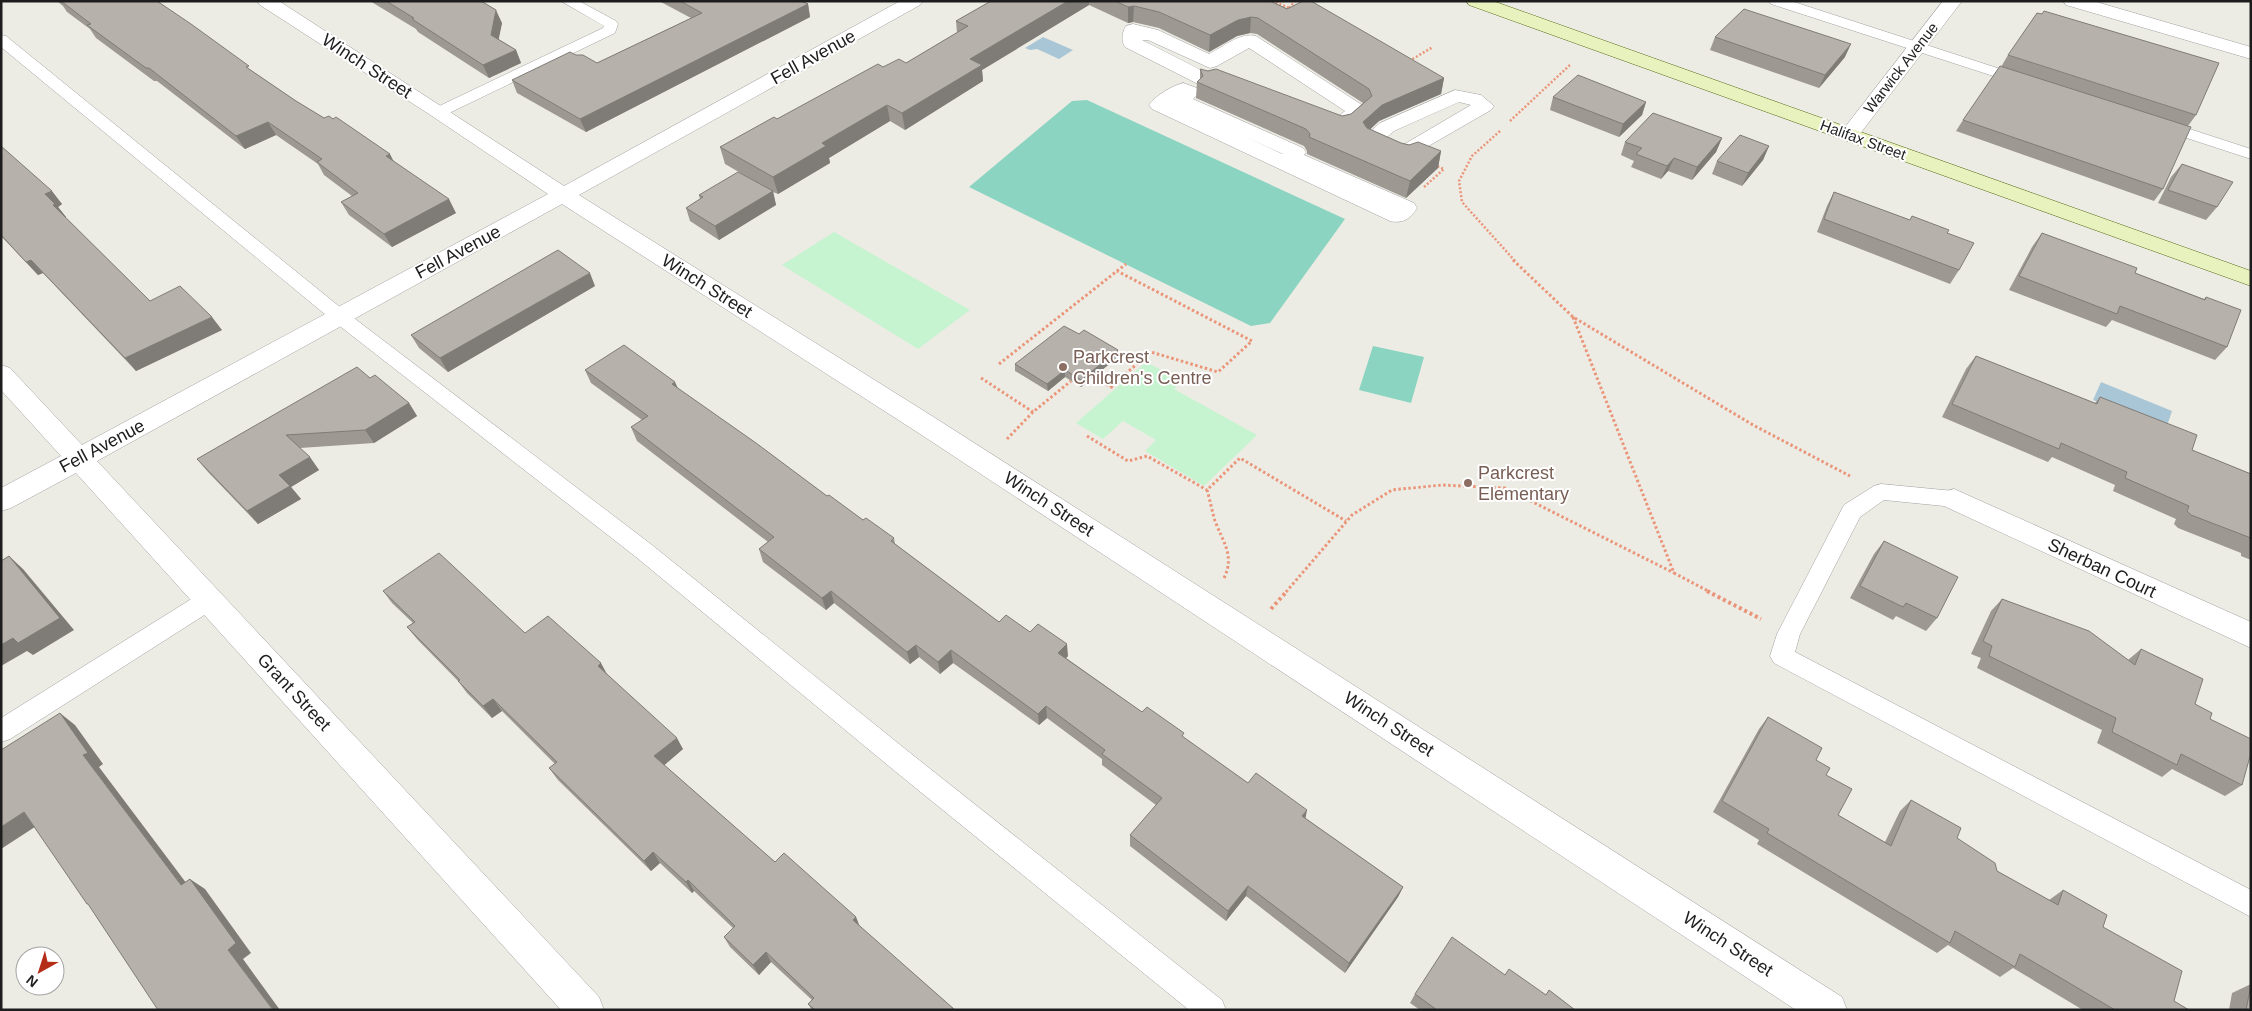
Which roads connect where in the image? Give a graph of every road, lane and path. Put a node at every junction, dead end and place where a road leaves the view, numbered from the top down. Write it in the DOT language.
graph roads {
  1 [pos="266,1"];
  2 [pos="568,1"];
  3 [pos="914,1"];
  4 [pos="1272,1"];
  5 [pos="1295,1"];
  6 [pos="1475,1"];
  7 [pos="1776,1"];
  8 [pos="1953,1"];
  9 [pos="2072,1"];
  10 [pos="871,2"];
  11 [pos="1289,9"];
  12 [pos="1296,10"];
  13 [pos="892,13"];
  14 [pos="1,39"];
  15 [pos="1433,47"];
  16 [pos="1919,48"];
  17 [pos="2251,53"];
  18 [pos="1578,58"];
  19 [pos="1402,64"];
  20 [pos="1207,80"];
  21 [pos="2035,85"];
  22 [pos="1448,99"];
  23 [pos="439,112"];
  24 [pos="2148,121"];
  25 [pos="1507,124"];
  26 [pos="1500,130"];
  27 [pos="1849,135"];
  28 [pos="2251,154"];
  29 [pos="563,196"];
  30 [pos="1398,205"];
  31 [pos="1126,264"];
  32 [pos="1117,271"];
  33 [pos="2251,279"];
  34 [pos="339,316"];
  35 [pos="1573,317"];
  36 [pos="999,364"];
  37 [pos="1,374"];
  38 [pos="1093,377"];
  39 [pos="980,378"];
  40 [pos="1072,381"];
  41 [pos="1110,387"];
  42 [pos="1115,389"];
  43 [pos="1033,412"];
  44 [pos="1087,436"];
  45 [pos="1004,442"];
  46 [pos="79,459"];
  47 [pos="1208,490"];
  48 [pos="1882,492"];
  49 [pos="1954,499"];
  50 [pos="1,501"];
  51 [pos="1346,521"];
  52 [pos="1674,574"];
  53 [pos="1222,581"];
  54 [pos="209,600"];
  55 [pos="1264,616"];
  56 [pos="1789,634"];
  57 [pos="2251,636"];
  58 [pos="1,731"];
  59 [pos="2251,904"];
  60 [pos="586,1010"];
  61 [pos="1212,1010"];
  62 [pos="1829,1010"];
  1 -- 23 [label="street, Winch Street"];
  2 -- 23 [label="lane"];
  3 -- 13 [label="street, Fell Avenue"];
  4 -- 11 [label="path"];
  5 -- 11 [label="path"];
  6 -- 27 [label="street, Halifax Street"];
  7 -- 16 [label="lane"];
  8 -- 16 [label="street, Warwick Avenue"];
  9 -- 17 [label="street"];
  10 -- 13 [label="street"];
  11 -- 12 [label="path"];
  13 -- 29 [label="street, Fell Avenue"];
  14 -- 34 [label="lane"];
  15 -- 19 [label="path"];
  16 -- 21 [label="lane"];
  16 -- 27 [label="street, Warwick Avenue"];
  18 -- 25 [label="path"];
  20 -- 20 [label="street"];
  22 -- 22 [label="street"];
  23 -- 29 [label="street, Winch Street"];
  24 -- 28 [label="lane"];
  26 -- 35 [label="path"];
  27 -- 33 [label="street, Halifax Street"];
  29 -- 34 [label="street, Fell Avenue"];
  29 -- 62 [label="street, Winch Street"];
  30 -- 30 [label="street"];
  31 -- 32 [label="path"];
  32 -- 36 [label="path"];
  32 -- 41 [label="path"];
  34 -- 46 [label="street, Fell Avenue"];
  34 -- 61 [label="lane"];
  35 -- 48 [label="path"];
  35 -- 52 [label="path"];
  37 -- 46 [label="street, Grant Street"];
  38 -- 41 [label="path"];
  39 -- 43 [label="path"];
  40 -- 43 [label="path"];
  41 -- 42 [label="path"];
  43 -- 45 [label="path"];
  44 -- 47 [label="path"];
  46 -- 50 [label="street, Fell Avenue"];
  46 -- 54 [label="street, Grant Street"];
  47 -- 51 [label="path"];
  47 -- 53 [label="path"];
  48 -- 49 [label="lane"];
  48 -- 56 [label="lane"];
  49 -- 57 [label="street, Sherban Court"];
  51 -- 52 [label="path"];
  51 -- 55 [label="path"];
  52 -- 56 [label="path"];
  54 -- 58 [label="lane"];
  54 -- 60 [label="street, Grant Street"];
  56 -- 59 [label="lane"];
}
